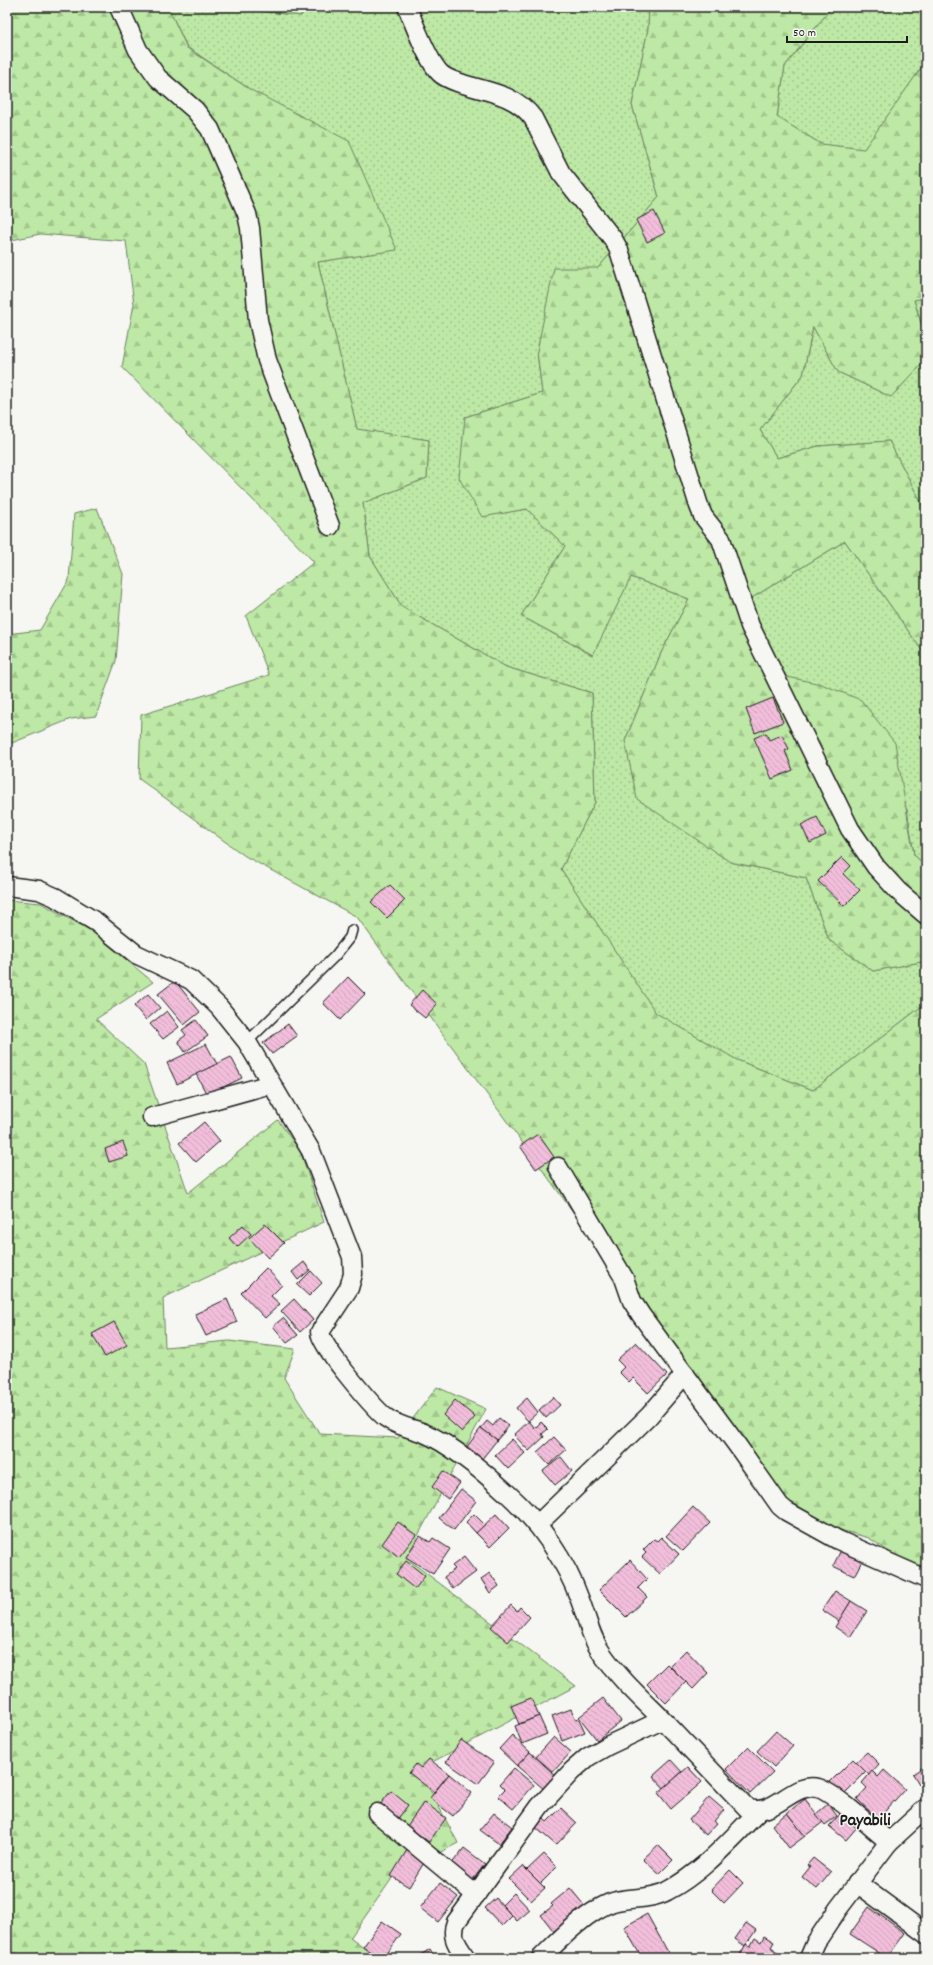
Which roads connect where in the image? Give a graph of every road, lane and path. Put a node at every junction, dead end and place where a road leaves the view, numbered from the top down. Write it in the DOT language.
graph roads {
  1 [pos="119,7"];
  2 [pos="407,7"];
  3 [pos="330,526"];
  4 [pos="7,886"];
  5 [pos="926,915"];
  6 [pos="352,930"];
  7 [pos="247,1042"];
  8 [pos="271,1084"];
  9 [pos="152,1117"];
  10 [pos="558,1167"];
  11 [pos="685,1374"];
  12 [pos="538,1524"];
  13 [pos="926,1580"];
  14 [pos="662,1720"];
  15 [pos="926,1808"];
  16 [pos="759,1811"];
  17 [pos="377,1813"];
  18 [pos="888,1842"];
  19 [pos="857,1883"];
  20 [pos="476,1895"];
  21 [pos="926,1934"];
  22 [pos="466,1958"];
  23 [pos="541,1958"];
  24 [pos="809,1958"];
  1 -- 3 [label="street"];
  2 -- 5 [label="street"];
  4 -- 7 [label="street"];
  6 -- 7 [label="lane"];
  7 -- 8 [label="street"];
  8 -- 9 [label="street"];
  8 -- 12 [label="street"];
  10 -- 11 [label="street"];
  11 -- 12 [label="street"];
  11 -- 13 [label="street"];
  12 -- 14 [label="street"];
  14 -- 16 [label="street"];
  14 -- 20 [label="street"];
  15 -- 18 [label="street"];
  16 -- 18 [label="street"];
  16 -- 23 [label="street"];
  17 -- 20 [label="street"];
  18 -- 19 [label="street"];
  19 -- 21 [label="street"];
  19 -- 24 [label="street"];
  20 -- 22 [label="street"];
}
